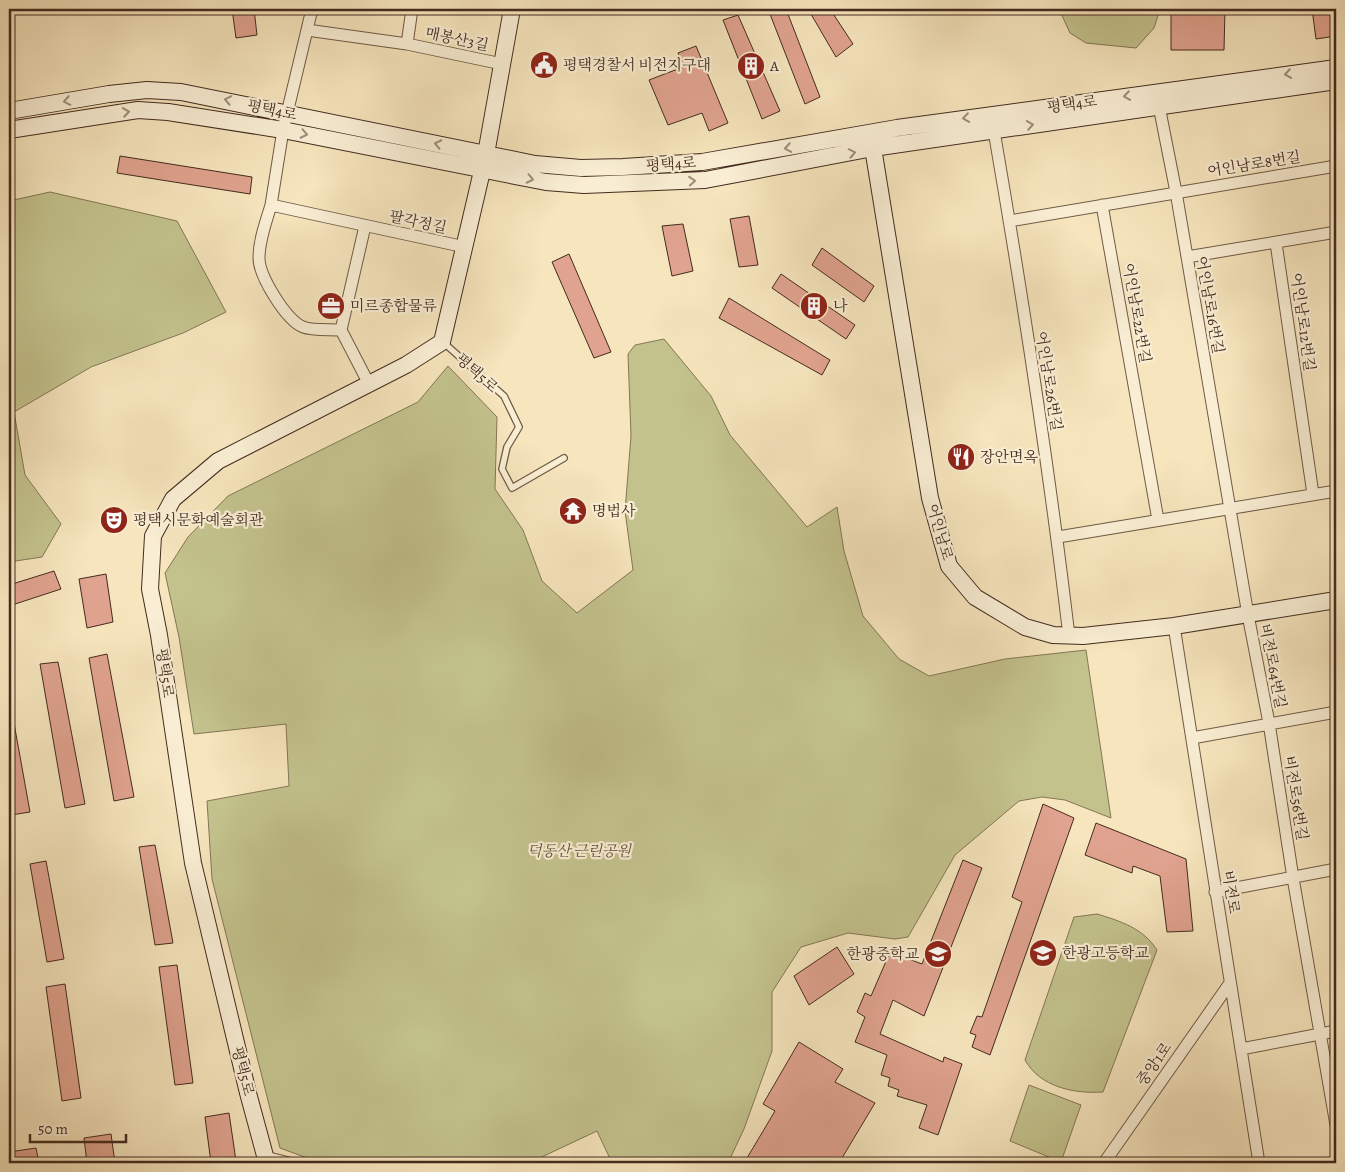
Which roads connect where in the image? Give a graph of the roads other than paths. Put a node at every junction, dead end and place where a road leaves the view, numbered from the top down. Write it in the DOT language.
graph roads {
  1 [pos="312,9"];
  2 [pos="412,9"];
  3 [pos="512,9"];
  4 [pos="307,30"];
  5 [pos="407,44"];
  6 [pos="502,64"];
  7 [pos="1336,76"];
  8 [pos="1159,106"];
  9 [pos="9,111"];
  10 [pos="288,113"];
  11 [pos="9,130"];
  12 [pos="283,130"];
  13 [pos="994,131"];
  14 [pos="873,148"];
  15 [pos="484,161"];
  16 [pos="1336,166"];
  17 [pos="1176,192"];
  18 [pos="270,205"];
  19 [pos="1102,205"];
  20 [pos="1009,221"];
  21 [pos="365,226"];
  22 [pos="1336,232"];
  23 [pos="1276,243"];
  24 [pos="465,247"];
  25 [pos="1187,257"];
  26 [pos="341,330"];
  27 [pos="442,342"];
  28 [pos="369,384"];
  29 [pos="564,458"];
  30 [pos="1336,490"];
  31 [pos="1313,494"];
  32 [pos="1230,509"];
  33 [pos="1158,520"];
  34 [pos="1058,537"];
  35 [pos="1336,600"];
  36 [pos="1248,615"];
  37 [pos="1174,626"];
  38 [pos="1069,636"];
  39 [pos="1336,712"];
  40 [pos="1269,723"];
  41 [pos="1192,738"];
  42 [pos="1336,869"];
  43 [pos="1293,878"];
  44 [pos="1215,892"];
  45 [pos="1230,983"];
  46 [pos="1336,1031"];
  47 [pos="1320,1034"];
  48 [pos="1241,1049"];
  49 [pos="1336,1125"];
  50 [pos="266,1160"];
  51 [pos="289,1163"];
  52 [pos="1104,1163"];
  53 [pos="1258,1163"];
  1 -- 4 [label="street"];
  2 -- 5 [label="street, 매봉산3길"];
  3 -- 6 [label="street, 평택5로"];
  4 -- 5 [label="street, 매봉산3길"];
  4 -- 10 [label="street"];
  5 -- 6 [label="street, 매봉산3길"];
  6 -- 15 [label="street, 평택5로"];
  7 -- 8 [label="street, 평택4로"];
  7 -- 15 [label="street, 평택4로, one-way"];
  13 -- 8 [label="street, 평택4로, one-way"];
  8 -- 17 [label="street, 어인남로16번길"];
  10 -- 9 [label="street, 평택4로, one-way"];
  10 -- 12 [label="street"];
  15 -- 10 [label="street, 평택4로, one-way"];
  11 -- 12 [label="street, 평택4로, one-way"];
  12 -- 15 [label="street, 평택4로, one-way"];
  12 -- 18 [label="street"];
  13 -- 14 [label="street, 평택4로"];
  13 -- 20 [label="street, 어인남로26번길"];
  15 -- 14 [label="street, 평택4로, one-way"];
  14 -- 38 [label="street, 어인남로"];
  15 -- 24 [label="street, 평택5로"];
  16 -- 17 [label="street, 어인남로8번길"];
  17 -- 19 [label="street, 어인남로8번길"];
  17 -- 25 [label="street, 어인남로16번길"];
  18 -- 21 [label="street, 팔각정길"];
  18 -- 26 [label="street"];
  19 -- 20 [label="street"];
  19 -- 33 [label="street, 어인남로22번길"];
  20 -- 34 [label="street, 어인남로26번길"];
  21 -- 24 [label="street, 팔각정길"];
  21 -- 26 [label="street"];
  22 -- 23 [label="street"];
  23 -- 25 [label="street"];
  23 -- 31 [label="street, 어인남로12번길"];
  24 -- 27 [label="street, 평택5로"];
  25 -- 32 [label="street, 어인남로16번길"];
  26 -- 28 [label="street"];
  27 -- 28 [label="street, 평택5로"];
  27 -- 29 [label="lane, 평택5로"];
  28 -- 50 [label="street, 평택5로"];
  30 -- 31 [label="street"];
  31 -- 32 [label="street"];
  32 -- 33 [label="street"];
  32 -- 36 [label="street, 어인남로16번길"];
  33 -- 34 [label="street"];
  34 -- 38 [label="street, 어인남로26번길"];
  35 -- 36 [label="street, 어인남로"];
  36 -- 37 [label="street, 어인남로"];
  36 -- 40 [label="street, 비전로64번길"];
  37 -- 38 [label="street, 어인남로"];
  37 -- 41 [label="street, 비전로"];
  39 -- 40 [label="street, 비전로64번길"];
  40 -- 41 [label="street, 비전로64번길"];
  40 -- 43 [label="street, 비전로56번길"];
  41 -- 44 [label="street, 비전로"];
  42 -- 43 [label="street"];
  43 -- 44 [label="street"];
  43 -- 47 [label="street, 비전로56번길"];
  44 -- 45 [label="street, 비전로"];
  45 -- 48 [label="street, 비전로"];
  45 -- 52 [label="street, 중앙1로"];
  46 -- 47 [label="street"];
  47 -- 48 [label="street"];
  47 -- 49 [label="street, 비전로56번길"];
  48 -- 53 [label="street, 비전로"];
  50 -- 51 [label="street, 평택5로"];
}
